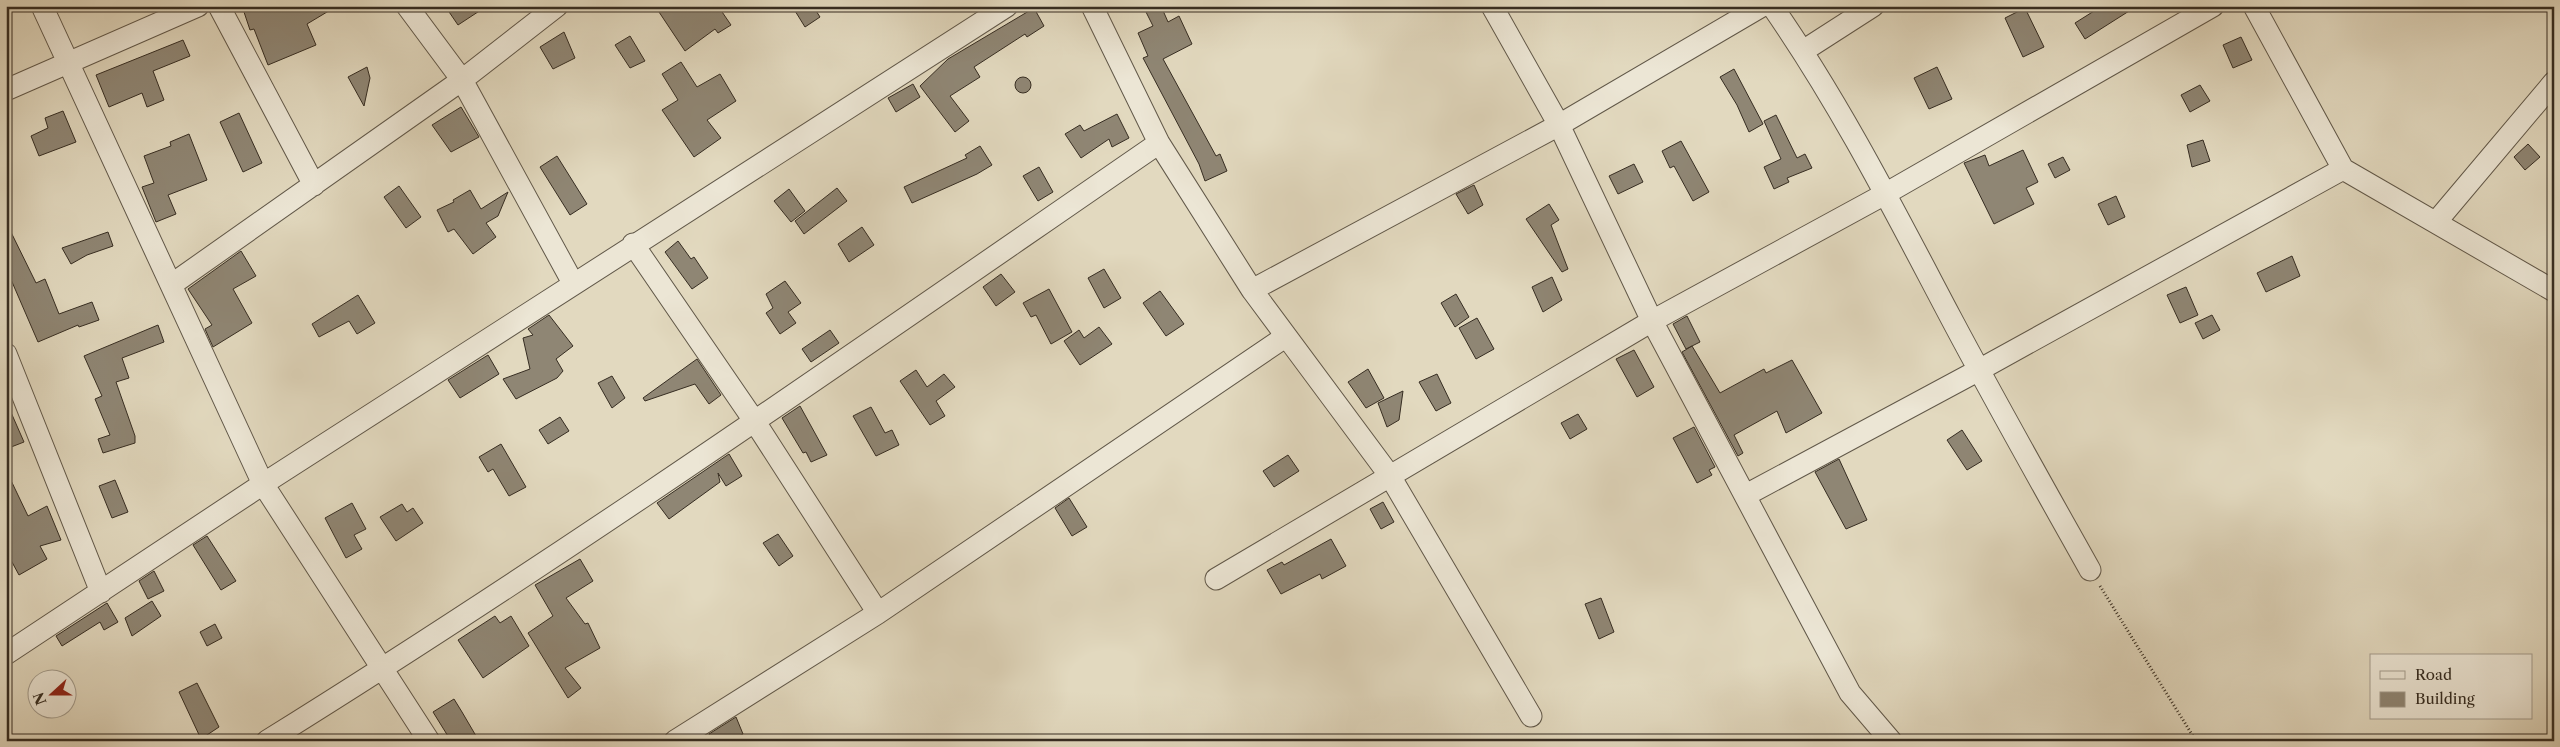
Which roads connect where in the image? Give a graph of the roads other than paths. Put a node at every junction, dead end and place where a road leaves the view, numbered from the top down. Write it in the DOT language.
graph roads {
  1 [pos="42,6"];
  2 [pos="198,6"];
  3 [pos="219,6"];
  4 [pos="407,6"];
  5 [pos="557,6"];
  6 [pos="1007,6"];
  7 [pos="1092,6"];
  8 [pos="1492,6"];
  9 [pos="1762,6"];
  10 [pos="1772,6"];
  11 [pos="1873,6"];
  12 [pos="2213,6"];
  13 [pos="2254,6"];
  14 [pos="1803,51"];
  15 [pos="68,63"];
  16 [pos="462,80"];
  17 [pos="2554,82"];
  18 [pos="6,90"];
  19 [pos="1559,125"];
  20 [pos="1159,143"];
  21 [pos="2343,169"];
  22 [pos="314,185"];
  23 [pos="1885,194"];
  24 [pos="2436,222"];
  25 [pos="633,244"];
  26 [pos="573,283"];
  27 [pos="171,285"];
  28 [pos="1252,290"];
  29 [pos="2554,291"];
  30 [pos="1652,321"];
  31 [pos="1285,336"];
  32 [pos="6,354"];
  33 [pos="1979,370"];
  34 [pos="755,422"];
  35 [pos="1390,476"];
  36 [pos="262,484"];
  37 [pos="1746,494"];
  38 [pos="2090,570"];
  39 [pos="1216,579"];
  40 [pos="101,592"];
  41 [pos="878,613"];
  42 [pos="6,654"];
  43 [pos="383,669"];
  44 [pos="1531,716"];
  45 [pos="268,741"];
  46 [pos="429,741"];
  47 [pos="676,741"];
  48 [pos="1891,741"];
  1 -- 15 [label="street"];
  2 -- 15 [label="street"];
  3 -- 22 [label="street"];
  4 -- 16 [label="street"];
  5 -- 16 [label="street"];
  6 -- 25 [label="street"];
  7 -- 20 [label="street"];
  8 -- 19 [label="street"];
  9 -- 19 [label="street"];
  10 -- 14 [label="street"];
  11 -- 14 [label="street"];
  12 -- 23 [label="street"];
  13 -- 21 [label="street"];
  14 -- 23 [label="street"];
  15 -- 18 [label="street"];
  15 -- 27 [label="street"];
  16 -- 22 [label="street"];
  16 -- 26 [label="street"];
  17 -- 24 [label="street"];
  19 -- 28 [label="street"];
  19 -- 30 [label="street"];
  20 -- 28 [label="street"];
  20 -- 34 [label="street"];
  21 -- 24 [label="street"];
  21 -- 33 [label="street"];
  22 -- 27 [label="street"];
  23 -- 30 [label="street"];
  23 -- 33 [label="street"];
  24 -- 29 [label="street"];
  25 -- 26 [label="street"];
  25 -- 34 [label="street"];
  26 -- 36 [label="street"];
  27 -- 36 [label="street"];
  28 -- 31 [label="street"];
  30 -- 35 [label="street"];
  30 -- 37 [label="street"];
  31 -- 35 [label="street"];
  31 -- 41 [label="street"];
  32 -- 40 [label="street"];
  33 -- 37 [label="street"];
  33 -- 38 [label="street"];
  34 -- 41 [label="street"];
  34 -- 43 [label="street"];
  35 -- 39 [label="street"];
  35 -- 44 [label="street"];
  36 -- 40 [label="street"];
  36 -- 43 [label="street"];
  37 -- 48 [label="street"];
  40 -- 42 [label="street"];
  41 -- 47 [label="street"];
  43 -- 45 [label="street"];
  43 -- 46 [label="street"];
}
